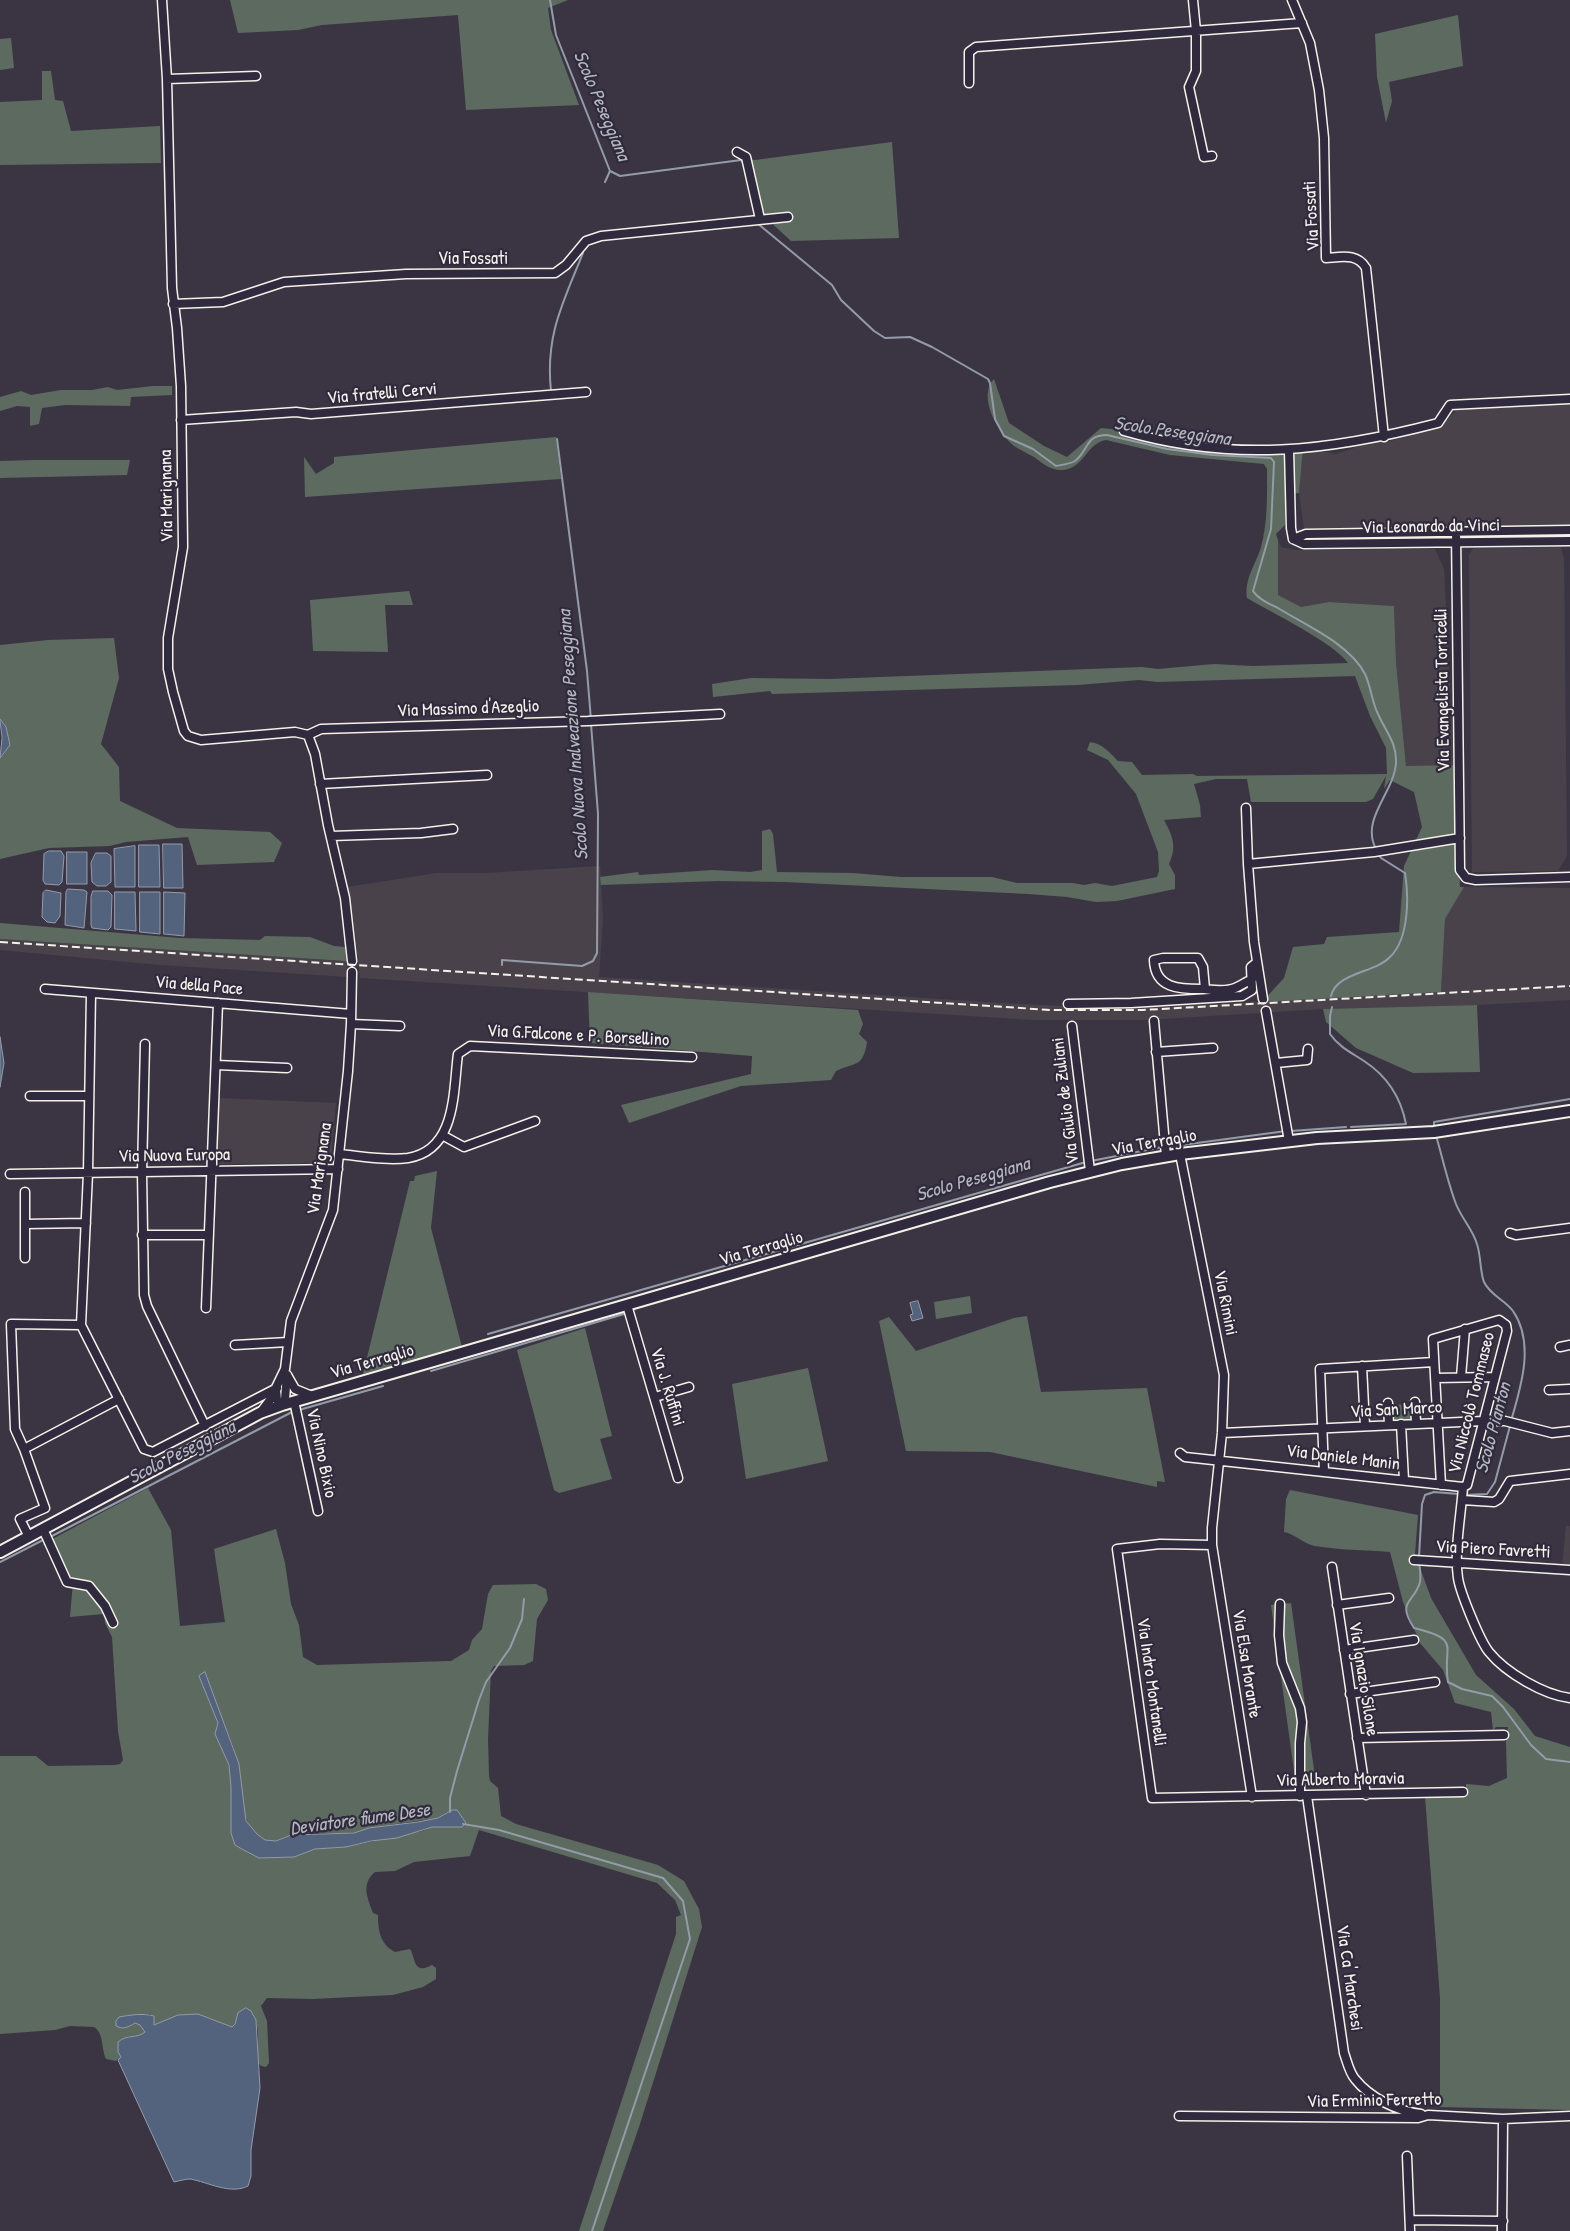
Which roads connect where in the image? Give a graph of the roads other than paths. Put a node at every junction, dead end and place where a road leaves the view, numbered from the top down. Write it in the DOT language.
graph roads {
  1 [pos="162,0"];
  2 [pos="1193,0"];
  3 [pos="1292,0"];
  4 [pos="1302,23"];
  5 [pos="1196,31"];
  6 [pos="256,76"];
  7 [pos="167,79"];
  8 [pos="970,83"];
  9 [pos="737,152"];
  10 [pos="1212,156"];
  11 [pos="788,217"];
  12 [pos="757,219"];
  13 [pos="173,304"];
  14 [pos="586,392"];
  15 [pos="1570,399"];
  16 [pos="181,420"];
  17 [pos="1124,431"];
  18 [pos="1384,437"];
  19 [pos="1289,450"];
  20 [pos="1570,530"];
  21 [pos="1456,531"];
  22 [pos="1293,539"];
  23 [pos="1570,541"];
  24 [pos="1456,542"];
  25 [pos="720,714"];
  26 [pos="308,735"];
  27 [pos="487,775"];
  28 [pos="320,784"];
  29 [pos="1246,808"];
  30 [pos="453,829"];
  31 [pos="331,836"];
  32 [pos="1460,838"];
  33 [pos="1248,864"];
  34 [pos="1570,877"];
  35 [pos="352,961"];
  36 [pos="1256,963"];
  37 [pos="352,972"];
  38 [pos="1252,979"];
  39 [pos="45,989"];
  40 [pos="1205,989"];
  41 [pos="91,993"];
  42 [pos="1263,999"];
  43 [pos="218,1003"];
  44 [pos="1068,1004"];
  45 [pos="1266,1012"];
  46 [pos="348,1014"];
  47 [pos="1154,1022"];
  48 [pos="351,1024"];
  49 [pos="400,1026"];
  50 [pos="1072,1026"];
  51 [pos="146,1044"];
  52 [pos="1213,1048"];
  53 [pos="1308,1049"];
  54 [pos="1156,1052"];
  55 [pos="692,1057"];
  56 [pos="1276,1063"];
  57 [pos="216,1065"];
  58 [pos="287,1068"];
  59 [pos="30,1096"];
  60 [pos="89,1096"];
  61 [pos="1570,1111"];
  62 [pos="535,1121"];
  63 [pos="442,1134"];
  64 [pos="1289,1138"];
  65 [pos="1165,1150"];
  66 [pos="340,1154"];
  67 [pos="1180,1154"];
  68 [pos="1089,1165"];
  69 [pos="338,1169"];
  70 [pos="213,1171"];
  71 [pos="142,1172"];
  72 [pos="88,1173"];
  73 [pos="10,1174"];
  74 [pos="25,1192"];
  75 [pos="86,1223"];
  76 [pos="25,1224"];
  77 [pos="1570,1228"];
  78 [pos="1510,1233"];
  79 [pos="142,1235"];
  80 [pos="209,1235"];
  81 [pos="25,1258"];
  82 [pos="627,1305"];
  83 [pos="206,1308"];
  84 [pos="81,1325"];
  85 [pos="1465,1328"];
  86 [pos="288,1342"];
  87 [pos="235,1345"];
  88 [pos="1570,1345"];
  89 [pos="1560,1347"];
  90 [pos="1434,1362"];
  91 [pos="1362,1366"];
  92 [pos="286,1372"];
  93 [pos="1494,1376"];
  94 [pos="1461,1377"];
  95 [pos="1435,1378"];
  96 [pos="689,1387"];
  97 [pos="276,1388"];
  98 [pos="1570,1389"];
  99 [pos="1549,1390"];
  100 [pos="312,1396"];
  101 [pos="655,1397"];
  102 [pos="119,1400"];
  103 [pos="1415,1402"];
  104 [pos="1388,1403"];
  105 [pos="282,1405"];
  106 [pos="296,1407"];
  107 [pos="260,1414"];
  108 [pos="1483,1421"];
  109 [pos="1439,1422"];
  110 [pos="1416,1423"];
  111 [pos="1401,1424"];
  112 [pos="1389,1425"];
  113 [pos="205,1426"];
  114 [pos="1365,1426"];
  115 [pos="1323,1428"];
  116 [pos="1570,1431"];
  117 [pos="1222,1432"];
  118 [pos="24,1449"];
  119 [pos="1180,1453"];
  120 [pos="1219,1460"];
  121 [pos="1324,1470"];
  122 [pos="1570,1474"];
  123 [pos="678,1478"];
  124 [pos="1404,1480"];
  125 [pos="1441,1484"];
  126 [pos="1462,1493"];
  127 [pos="318,1510"];
  128 [pos="27,1534"];
  129 [pos="46,1535"];
  130 [pos="1212,1536"];
  131 [pos="1212,1545"];
  132 [pos="0,1552"];
  133 [pos="1414,1560"];
  134 [pos="1457,1562"];
  135 [pos="1332,1567"];
  136 [pos="1570,1570"];
  137 [pos="1389,1598"];
  138 [pos="1280,1604"];
  139 [pos="1337,1605"];
  140 [pos="113,1622"];
  141 [pos="1414,1640"];
  142 [pos="1344,1650"];
  143 [pos="1435,1682"];
  144 [pos="1350,1694"];
  145 [pos="1570,1698"];
  146 [pos="1504,1735"];
  147 [pos="1357,1738"];
  148 [pos="1463,1792"];
  149 [pos="1366,1795"];
  150 [pos="1304,1796"];
  151 [pos="1218,1797"];
  152 [pos="1252,1797"];
  153 [pos="1428,2115"];
  154 [pos="1179,2116"];
  155 [pos="1570,2116"];
  156 [pos="1503,2119"];
  157 [pos="1407,2156"];
  158 [pos="1410,2220"];
  159 [pos="1502,2221"];
  160 [pos="1410,2231"];
  161 [pos="1502,2231"];
  1 -- 7 [label="street, Via Marignana"];
  2 -- 5 [label="street"];
  3 -- 4 [label="street, Via Fossati"];
  4 -- 5 [label="street"];
  4 -- 18 [label="street, Via Fossati"];
  5 -- 8 [label="street"];
  5 -- 10 [label="street"];
  6 -- 7 [label="street"];
  7 -- 13 [label="street, Via Marignana"];
  9 -- 12 [label="street"];
  11 -- 12 [label="street, Via Fossati"];
  12 -- 13 [label="street, Via Fossati"];
  13 -- 16 [label="street, Via Marignana"];
  14 -- 16 [label="street, Via fratelli Cervi"];
  15 -- 18 [label="street"];
  16 -- 26 [label="street, Via Marignana"];
  17 -- 19 [label="street"];
  18 -- 19 [label="street"];
  19 -- 22 [label="street"];
  20 -- 21 [label="street"];
  21 -- 22 [label="street"];
  21 -- 24 [label="street, Via Evangelista Torricelli"];
  22 -- 24 [label="street, Via Leonardo da Vinci"];
  23 -- 24 [label="street, Via Leonardo da Vinci"];
  24 -- 32 [label="street, Via Evangelista Torricelli"];
  25 -- 26 [label="street, Via Massimo d'Azeglio"];
  26 -- 28 [label="street"];
  27 -- 28 [label="street"];
  28 -- 31 [label="street"];
  29 -- 33 [label="street"];
  30 -- 31 [label="street"];
  31 -- 35 [label="street"];
  32 -- 33 [label="street"];
  32 -- 34 [label="street, Via Evangelista Torricelli"];
  33 -- 36 [label="street"];
  36 -- 38 [label="street"];
  36 -- 42 [label="street"];
  37 -- 46 [label="street, Via Marignana"];
  38 -- 40 [label="street"];
  38 -- 44 [label="street"];
  39 -- 41 [label="street, Via della Pace"];
  40 -- 40 [label="street"];
  41 -- 43 [label="street, Via della Pace"];
  41 -- 60 [label="street"];
  43 -- 46 [label="street, Via della Pace"];
  43 -- 57 [label="street"];
  45 -- 56 [label="street"];
  46 -- 48 [label="street, Via Marignana"];
  47 -- 54 [label="street"];
  48 -- 49 [label="street"];
  48 -- 66 [label="street, Via Marignana"];
  50 -- 68 [label="street, Via Giulio de Zuliani"];
  51 -- 71 [label="street"];
  52 -- 54 [label="street"];
  53 -- 56 [label="street"];
  54 -- 65 [label="street"];
  55 -- 63 [label="street, Via G.Falcone e P. Borsellino"];
  56 -- 64 [label="street"];
  57 -- 58 [label="street"];
  57 -- 70 [label="street"];
  59 -- 60 [label="street"];
  60 -- 72 [label="street"];
  61 -- 64 [label="main road, Via Terraglio"];
  62 -- 63 [label="street"];
  63 -- 66 [label="street, Via G.Falcone e P. Borsellino"];
  64 -- 67 [label="main road, Via Terraglio"];
  65 -- 67 [label="main road, Via Terraglio"];
  65 -- 68 [label="main road, Via Terraglio"];
  66 -- 69 [label="street, Via Marignana"];
  67 -- 117 [label="street, Via Rimini"];
  68 -- 82 [label="main road, Via Terraglio"];
  69 -- 70 [label="street, Via Nuova Europa"];
  69 -- 86 [label="street, Via Marignana"];
  70 -- 71 [label="street, Via Nuova Europa"];
  70 -- 80 [label="street"];
  71 -- 72 [label="street, Via Nuova Europa"];
  71 -- 79 [label="street"];
  72 -- 73 [label="street, Via Nuova Europa"];
  72 -- 75 [label="street"];
  74 -- 76 [label="street"];
  75 -- 76 [label="street"];
  75 -- 84 [label="street"];
  76 -- 81 [label="street"];
  77 -- 78 [label="street"];
  79 -- 80 [label="street"];
  79 -- 113 [label="street"];
  80 -- 83 [label="street"];
  82 -- 100 [label="main road, Via Terraglio"];
  82 -- 101 [label="street, Via J. Ruffini"];
  84 -- 102 [label="street"];
  84 -- 118 [label="street"];
  85 -- 90 [label="street, Via Niccolò Tommaseo"];
  85 -- 93 [label="street, Via Niccolò Tommaseo"];
  85 -- 94 [label="street"];
  86 -- 87 [label="street"];
  86 -- 92 [label="street, Via Marignana"];
  88 -- 89 [label="street"];
  90 -- 91 [label="street"];
  90 -- 95 [label="street"];
  91 -- 114 [label="street"];
  91 -- 115 [label="street"];
  92 -- 97 [label="street, Via Marignana"];
  92 -- 100 [label="street"];
  92 -- 105 [label="street, Via Marignana"];
  93 -- 94 [label="street"];
  93 -- 108 [label="street, Via Niccolò Tommaseo"];
  94 -- 95 [label="street"];
  95 -- 109 [label="street"];
  96 -- 101 [label="street"];
  97 -- 105 [label="street"];
  97 -- 107 [label="street, Via Marignana"];
  97 -- 113 [label="street"];
  98 -- 99 [label="street"];
  100 -- 106 [label="main road, Via Terraglio"];
  101 -- 123 [label="street, Via J. Ruffini"];
  102 -- 113 [label="street"];
  102 -- 118 [label="street"];
  103 -- 110 [label="street"];
  104 -- 112 [label="street"];
  105 -- 106 [label="main road, Via Terraglio"];
  105 -- 107 [label="main road, Via Terraglio"];
  106 -- 127 [label="street, Via Nino Bixio"];
  107 -- 129 [label="main road, Via Terraglio"];
  108 -- 109 [label="street, Via San Marco"];
  108 -- 116 [label="street, Via San Marco"];
  108 -- 126 [label="street, Via Niccolò Tommaseo"];
  109 -- 110 [label="street, Via San Marco"];
  109 -- 125 [label="street"];
  110 -- 111 [label="street, Via San Marco"];
  111 -- 112 [label="street, Via San Marco"];
  111 -- 124 [label="street"];
  112 -- 114 [label="street, Via San Marco"];
  114 -- 115 [label="street, Via San Marco"];
  115 -- 117 [label="street, Via San Marco"];
  115 -- 121 [label="street"];
  117 -- 120 [label="street, Via Rimini"];
  118 -- 128 [label="street"];
  119 -- 120 [label="street"];
  120 -- 121 [label="street, Via Daniele Manin"];
  120 -- 130 [label="street, Via Rimini"];
  121 -- 124 [label="street, Via Daniele Manin"];
  122 -- 126 [label="street"];
  124 -- 125 [label="street, Via Daniele Manin"];
  125 -- 126 [label="street, Via Daniele Manin"];
  126 -- 134 [label="street, Via Niccolò Tommaseo"];
  128 -- 129 [label="main road, Via Terraglio"];
  128 -- 132 [label="main road, Via Terraglio"];
  129 -- 140 [label="street"];
  130 -- 131 [label="street, Via Elsa Morante"];
  131 -- 151 [label="street, Via Indro Montanelli"];
  131 -- 152 [label="street, Via Elsa Morante"];
  133 -- 134 [label="street, Via Piero Favretti"];
  134 -- 136 [label="street, Via Piero Favretti"];
  134 -- 145 [label="street, Via Niccolò Tommaseo"];
  135 -- 139 [label="street, Via Ignazio Silone"];
  137 -- 139 [label="street"];
  138 -- 150 [label="street, Via Ca' Marchesi"];
  139 -- 142 [label="street, Via Ignazio Silone"];
  141 -- 142 [label="street"];
  142 -- 144 [label="street, Via Ignazio Silone"];
  143 -- 144 [label="street"];
  144 -- 147 [label="street, Via Ignazio Silone"];
  146 -- 147 [label="street"];
  147 -- 149 [label="street, Via Ignazio Silone"];
  148 -- 149 [label="street, Via Alberto Moravia"];
  149 -- 150 [label="street, Via Alberto Moravia"];
  150 -- 152 [label="street, Via Alberto Moravia"];
  150 -- 153 [label="street, Via Ca' Marchesi"];
  151 -- 152 [label="street, Via Alberto Moravia"];
  153 -- 154 [label="street, Via Erminio Ferretto"];
  153 -- 156 [label="street, Via Erminio Ferretto"];
  155 -- 156 [label="street, Via Erminio Ferretto"];
  156 -- 159 [label="street"];
  157 -- 158 [label="street"];
  158 -- 159 [label="street"];
  158 -- 160 [label="street"];
  159 -- 161 [label="street"];
}
